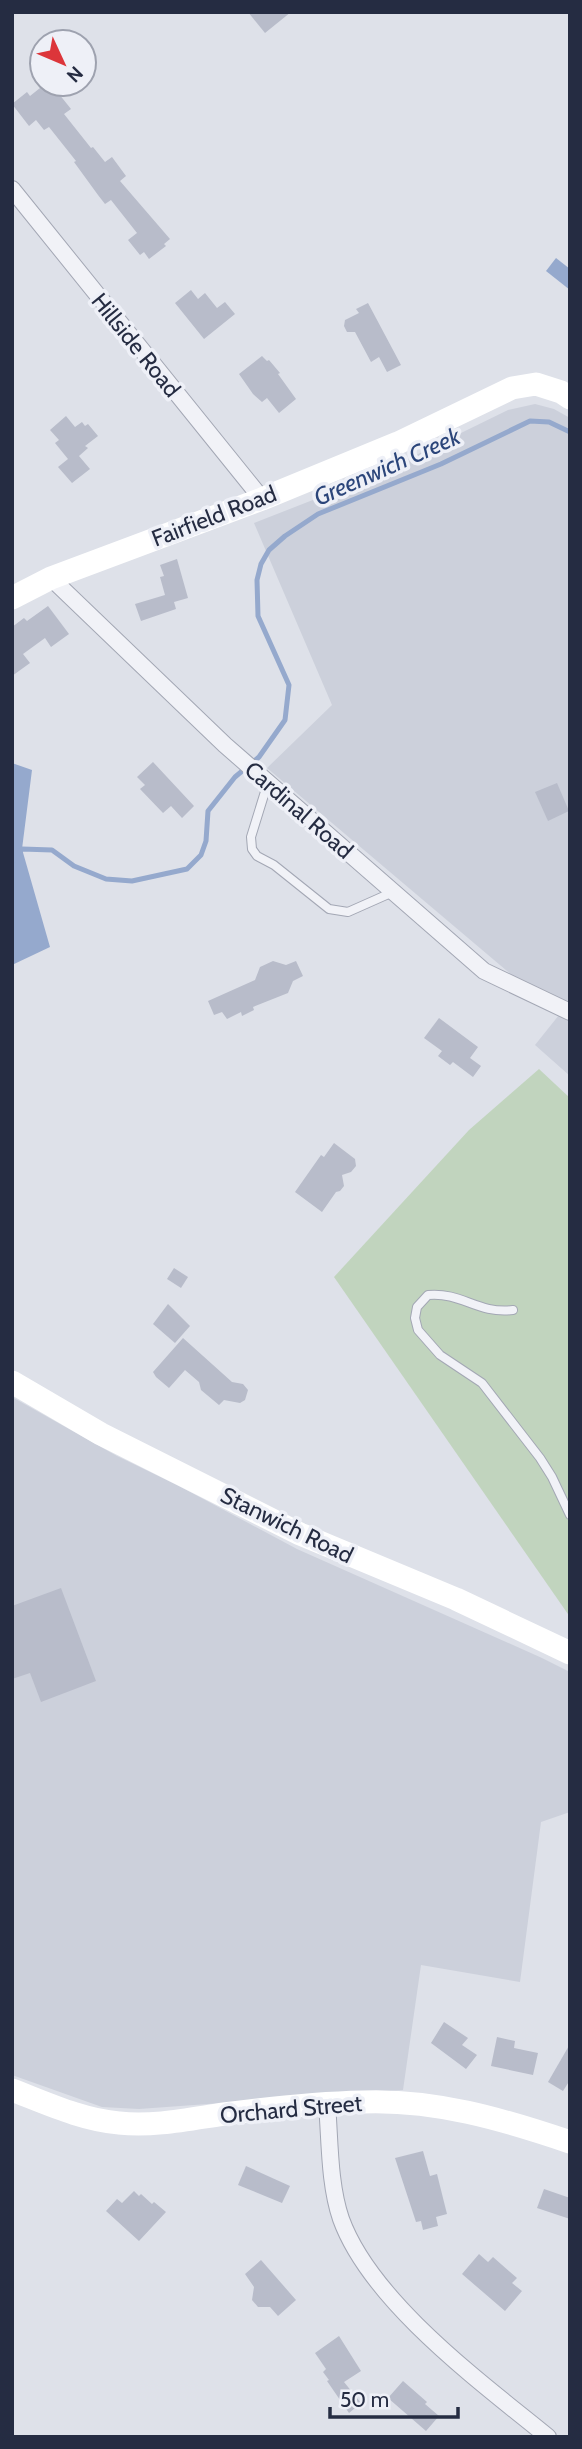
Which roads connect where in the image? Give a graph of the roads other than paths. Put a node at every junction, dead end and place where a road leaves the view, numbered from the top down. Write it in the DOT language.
graph roads {
  1 [pos="12,189"];
  2 [pos="570,398"];
  3 [pos="262,499"];
  4 [pos="51,578"];
  5 [pos="12,598"];
  6 [pos="268,782"];
  7 [pos="393,892"];
  8 [pos="570,1012"];
  9 [pos="513,1310"];
  10 [pos="12,1382"];
  11 [pos="570,1515"];
  12 [pos="570,1653"];
  13 [pos="12,2090"];
  14 [pos="327,2104"];
  15 [pos="570,2142"];
  16 [pos="548,2437"];
  1 -- 3 [label="street, Hillside Road"];
  2 -- 3 [label="street, Fairfield Road"];
  3 -- 4 [label="street, Fairfield Road"];
  4 -- 5 [label="street, Fairfield Road"];
  4 -- 6 [label="street, Cardinal Road"];
  6 -- 7 [label="street, Cardinal Road"];
  6 -- 7 [label="lane"];
  7 -- 8 [label="street, Cardinal Road"];
  9 -- 11 [label="lane"];
  10 -- 12 [label="street, Stanwich Road"];
  13 -- 14 [label="street, Orchard Street"];
  14 -- 15 [label="street, Orchard Street"];
  14 -- 16 [label="street"];
}
